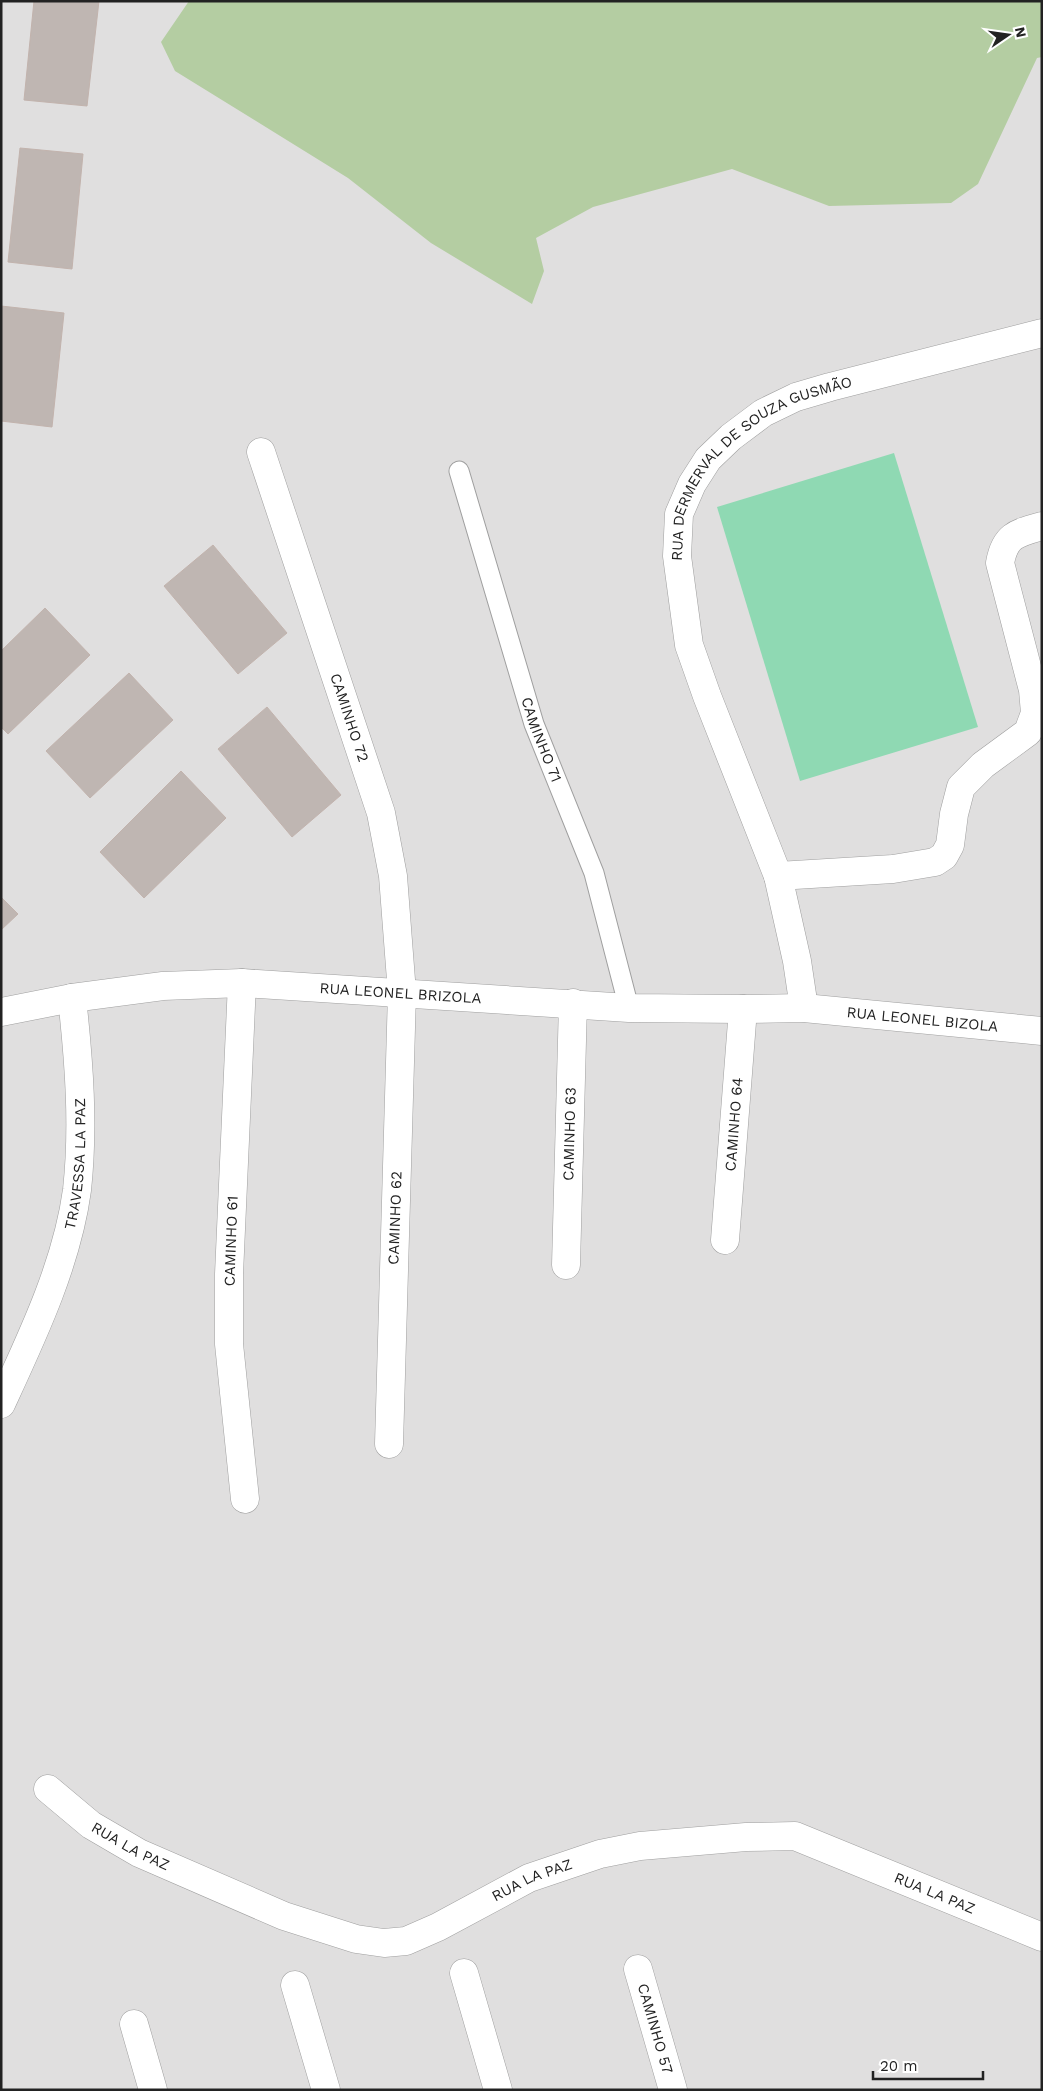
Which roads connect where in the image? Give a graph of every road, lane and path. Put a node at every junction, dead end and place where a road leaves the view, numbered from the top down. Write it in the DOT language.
graph roads {
  1 [pos="1042,333"];
  2 [pos="261,452"];
  3 [pos="459,471"];
  4 [pos="1042,526"];
  5 [pos="778,876"];
  6 [pos="242,983"];
  7 [pos="402,993"];
  8 [pos="72,998"];
  9 [pos="573,1003"];
  10 [pos="629,1008"];
  11 [pos="804,1008"];
  12 [pos="743,1010"];
  13 [pos="1,1012"];
  14 [pos="1042,1031"];
  15 [pos="725,1240"];
  16 [pos="566,1265"];
  17 [pos="1,1404"];
  18 [pos="389,1444"];
  19 [pos="244,1500"];
  20 [pos="48,1789"];
  21 [pos="1042,1937"];
  22 [pos="638,1969"];
  23 [pos="464,1973"];
  24 [pos="295,1985"];
  25 [pos="134,2024"];
  26 [pos="153,2090"];
  27 [pos="326,2090"];
  28 [pos="498,2090"];
  29 [pos="673,2090"];
  1 -- 5 [label="street, RUA DERMERVAL DE SOUZA GUSMÃO"];
  2 -- 7 [label="street, CAMINHO 72"];
  3 -- 10 [label="lane, CAMINHO 71"];
  4 -- 5 [label="street"];
  5 -- 11 [label="street, RUA DERMERVAL DE SOUZA GUSMÃO"];
  6 -- 7 [label="street, RUA LEONEL BRIZOLA"];
  6 -- 8 [label="street, RUA LEONEL BRIZOLA"];
  6 -- 19 [label="street, CAMINHO 61"];
  7 -- 9 [label="street, RUA LEONEL BRIZOLA"];
  7 -- 18 [label="street, CAMINHO 62"];
  8 -- 13 [label="street, RUA LEONEL BRIZOLA"];
  8 -- 17 [label="street, TRAVESSA LA PAZ"];
  9 -- 10 [label="street, RUA LEONEL BRIZOLA"];
  9 -- 16 [label="street, CAMINHO 63"];
  10 -- 12 [label="street, RUA LEONEL BRIZOLA"];
  11 -- 12 [label="street, RUA LEONEL BRIZOLA"];
  11 -- 14 [label="street, RUA LEONEL BIZOLA"];
  12 -- 15 [label="street, CAMINHO 64"];
  20 -- 21 [label="street, RUA LA PAZ"];
  22 -- 29 [label="street, CAMINHO 57"];
  23 -- 28 [label="street"];
  24 -- 27 [label="street"];
  25 -- 26 [label="street"];
}
